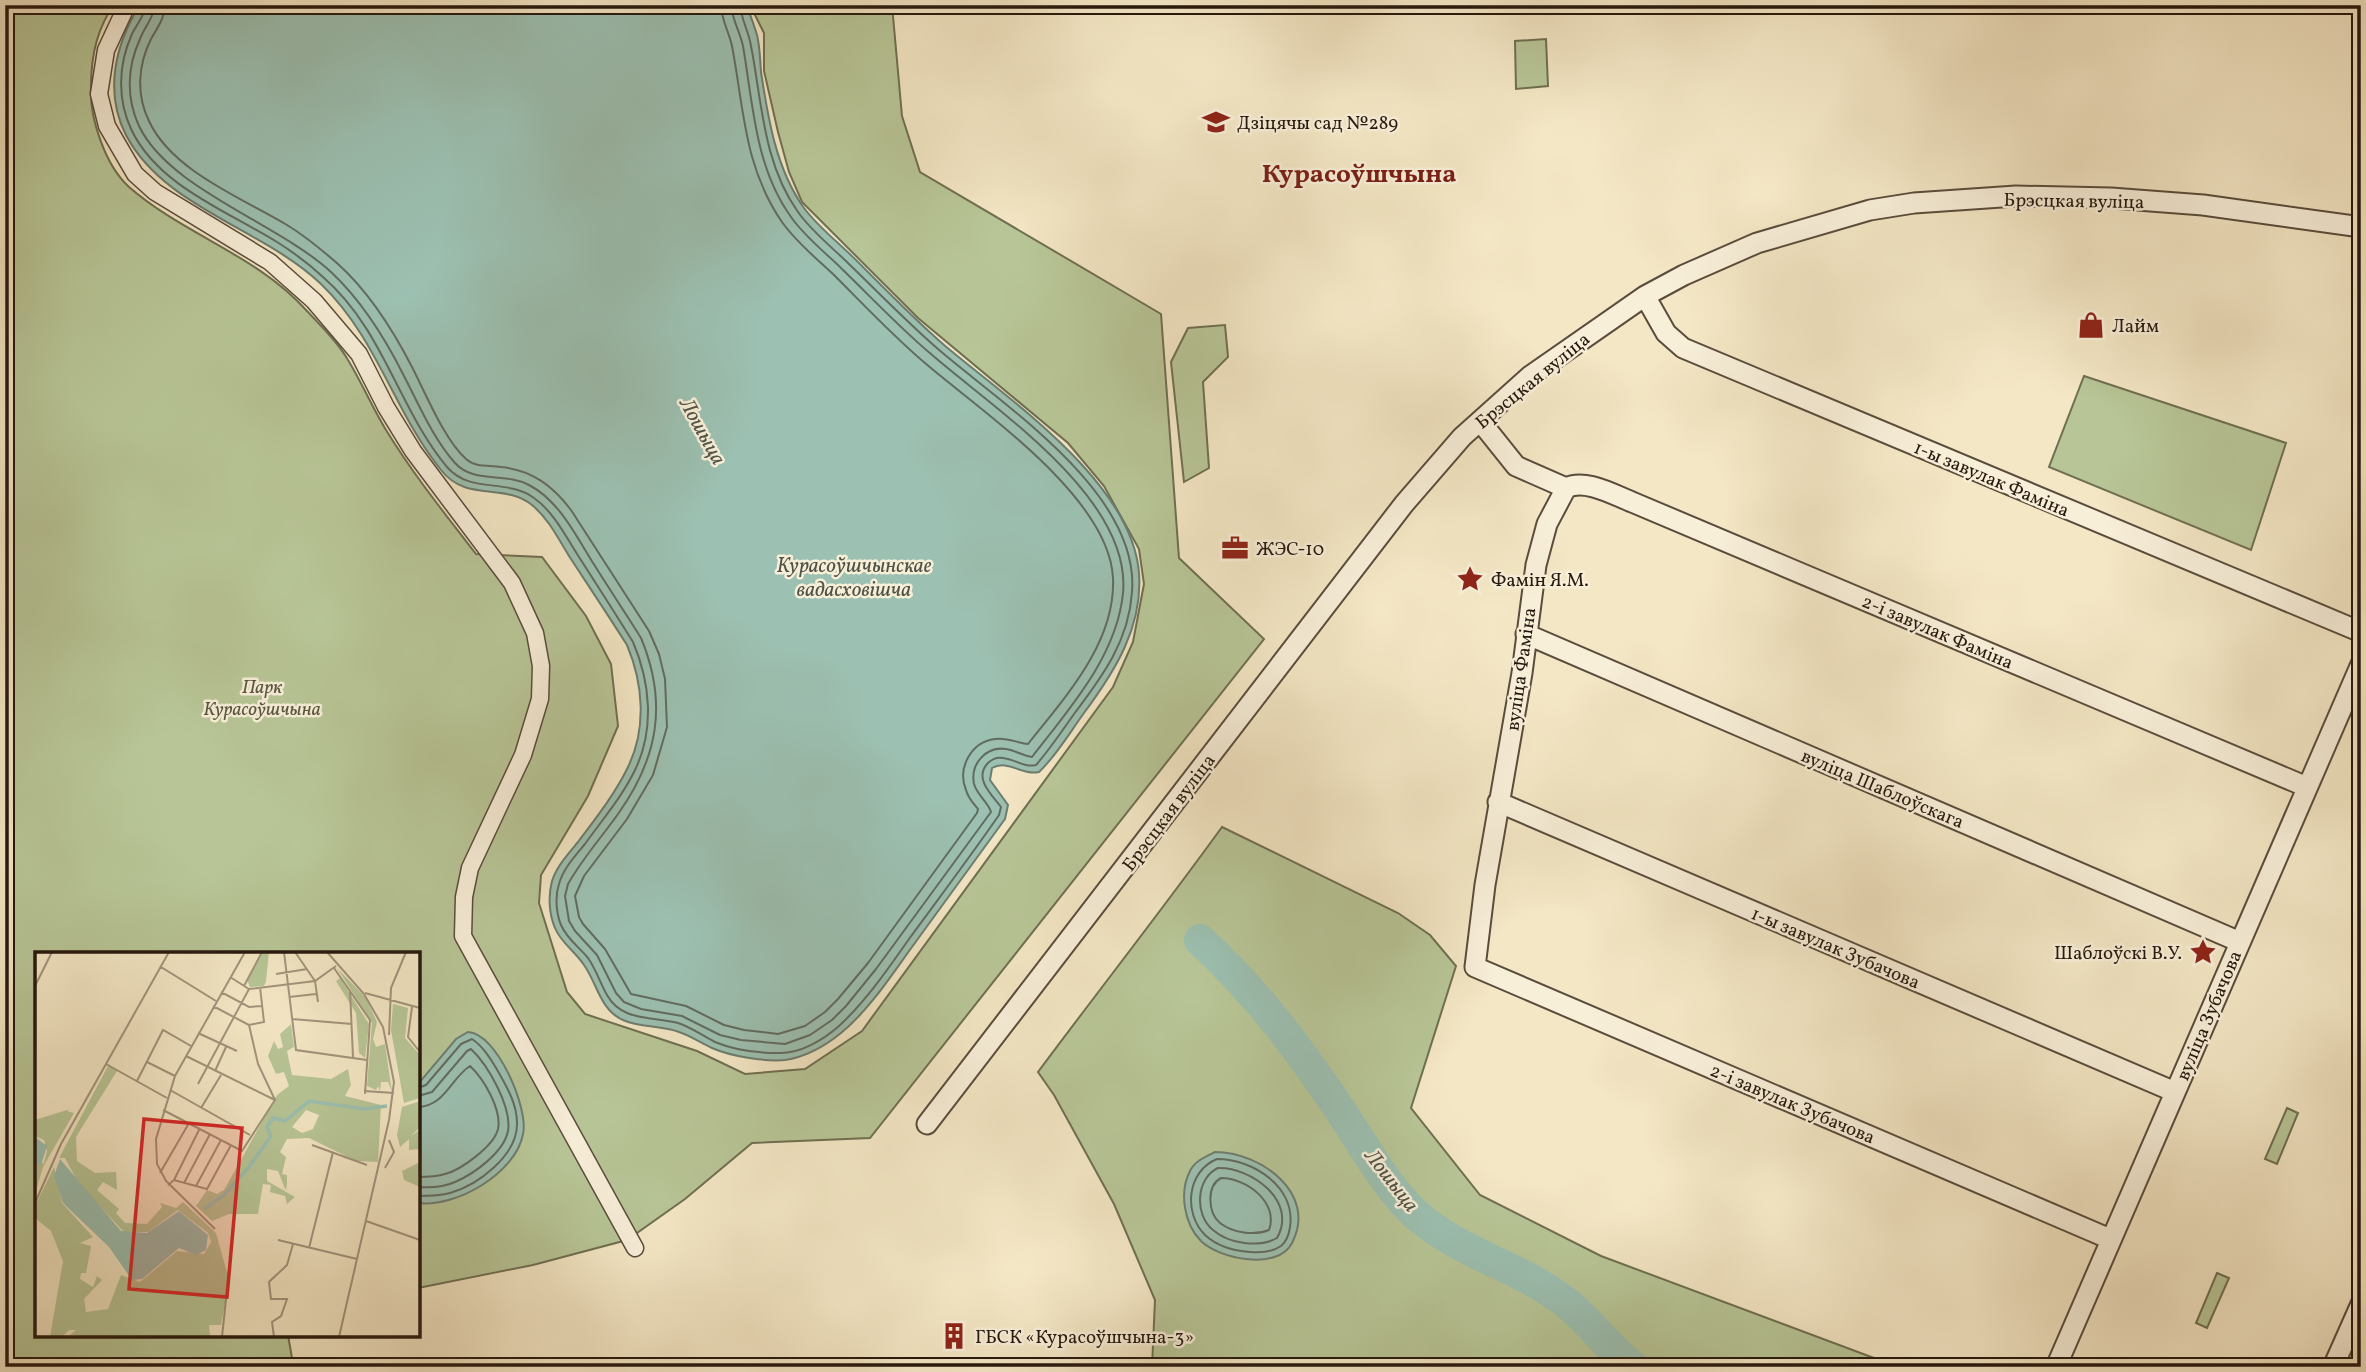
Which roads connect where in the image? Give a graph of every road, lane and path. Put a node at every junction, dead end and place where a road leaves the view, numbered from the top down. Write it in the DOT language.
graph roads {
  1 [pos="127,5"];
  2 [pos="2361,227"];
  3 [pos="1645,296"];
  4 [pos="1480,421"];
  5 [pos="1566,488"];
  6 [pos="2361,632"];
  7 [pos="1526,634"];
  8 [pos="2361,664"];
  9 [pos="2307,787"];
  10 [pos="1498,802"];
  11 [pos="2240,942"];
  12 [pos="1475,967"];
  13 [pos="2175,1092"];
  14 [pos="927,1124"];
  15 [pos="2110,1239"];
  16 [pos="635,1248"];
  17 [pos="2361,1304"];
  18 [pos="2056,1367"];
  19 [pos="2333,1367"];
  1 -- 16 [label="street"];
  2 -- 3 [label="street, Брэсцкая вуліца"];
  3 -- 4 [label="street, Брэсцкая вуліца"];
  3 -- 6 [label="street, 1-ы завулак Фаміна"];
  4 -- 5 [label="street"];
  4 -- 14 [label="street, Брэсцкая вуліца"];
  5 -- 7 [label="street, вуліца Фаміна"];
  5 -- 9 [label="street, 2-і завулак Фаміна"];
  7 -- 10 [label="street, вуліца Фаміна"];
  7 -- 11 [label="street, вуліца Шаблоўскага"];
  8 -- 9 [label="street, вуліца Зубачова"];
  9 -- 11 [label="street, вуліца Зубачова"];
  10 -- 12 [label="street, вуліца Фаміна"];
  10 -- 13 [label="street, 1-ы завулак Зубачова"];
  11 -- 13 [label="street, вуліца Зубачова"];
  12 -- 15 [label="street, 2-і завулак Зубачова"];
  13 -- 15 [label="street, вуліца Зубачова"];
  15 -- 18 [label="street, вуліца Зубачова"];
  17 -- 19 [label="street"];
}
